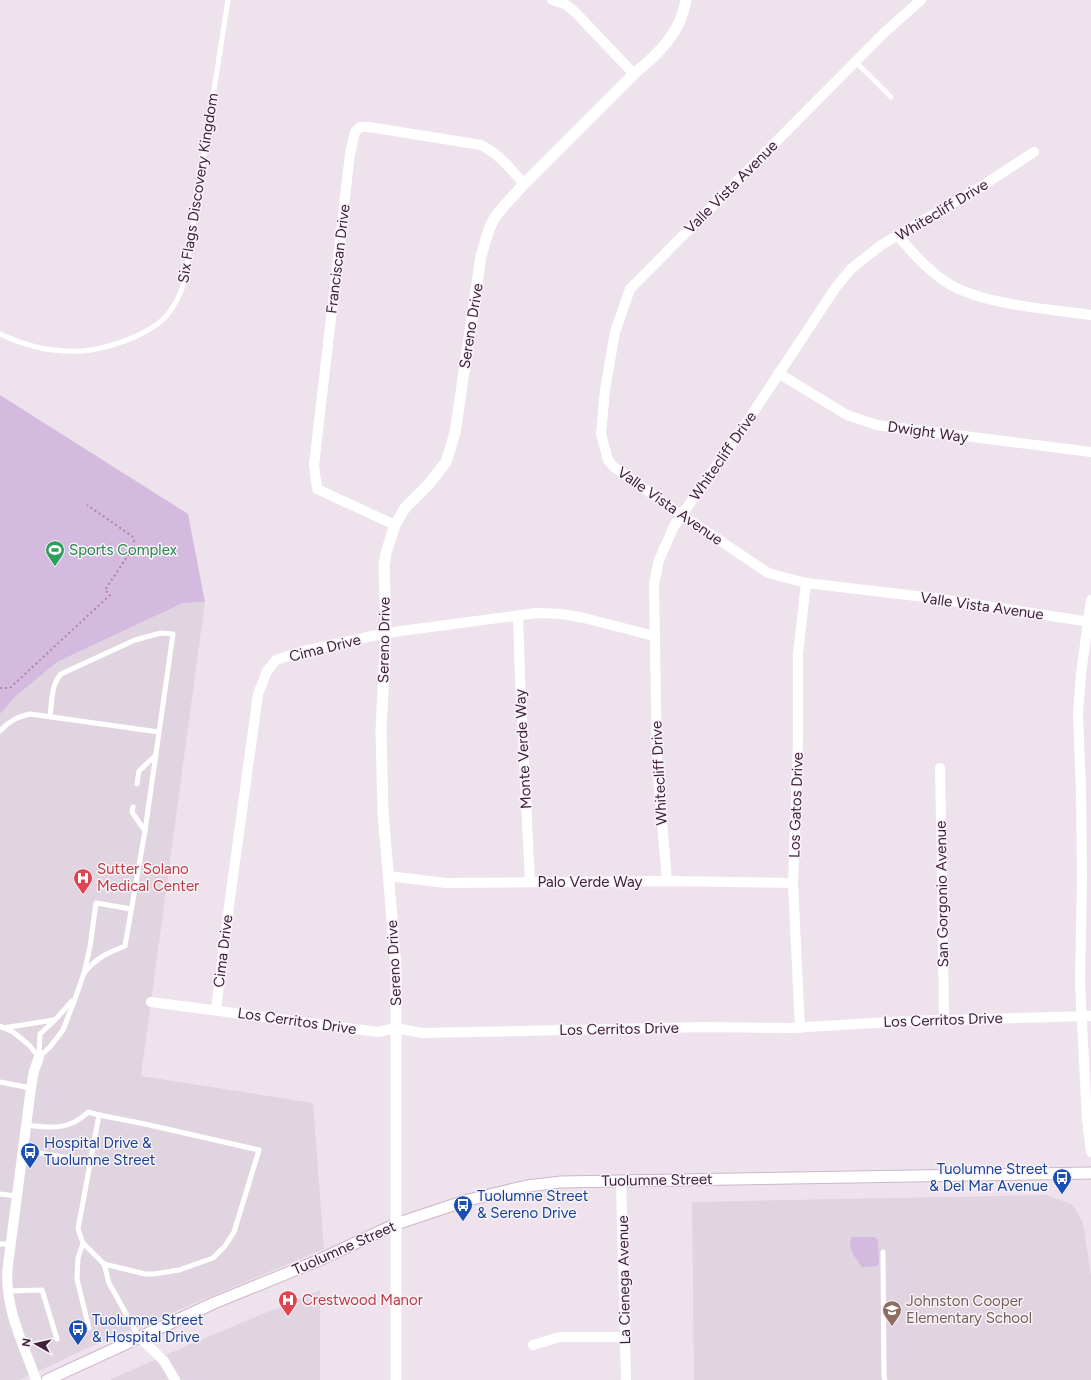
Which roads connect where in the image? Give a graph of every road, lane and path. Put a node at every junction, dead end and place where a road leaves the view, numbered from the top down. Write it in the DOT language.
graph roads {
  1 [pos="228,0"];
  2 [pos="552,0"];
  3 [pos="686,0"];
  4 [pos="921,0"];
  5 [pos="855,61"];
  6 [pos="634,74"];
  7 [pos="891,97"];
  8 [pos="1034,152"];
  9 [pos="524,184"];
  10 [pos="898,236"];
  11 [pos="1091,315"];
  12 [pos="0,334"];
  13 [pos="778,373"];
  14 [pos="1091,452"];
  15 [pos="87,505"];
  16 [pos="682,515"];
  17 [pos="395,525"];
  18 [pos="806,582"];
  19 [pos="1091,600"];
  20 [pos="518,616"];
  21 [pos="1090,622"];
  22 [pos="386,633"];
  23 [pos="654,636"];
  24 [pos="0,688"];
  25 [pos="50,716"];
  26 [pos="0,731"];
  27 [pos="159,732"];
  28 [pos="156,755"];
  29 [pos="940,768"];
  30 [pos="137,784"];
  31 [pos="1086,792"];
  32 [pos="133,806"];
  33 [pos="145,831"];
  34 [pos="388,876"];
  35 [pos="667,881"];
  36 [pos="530,882"];
  37 [pos="793,883"];
  38 [pos="131,909"];
  39 [pos="84,973"];
  40 [pos="75,999"];
  41 [pos="151,1002"];
  42 [pos="216,1010"];
  43 [pos="1086,1016"];
  44 [pos="55,1020"];
  45 [pos="944,1020"];
  46 [pos="2,1027"];
  47 [pos="396,1028"];
  48 [pos="800,1028"];
  49 [pos="39,1057"];
  50 [pos="0,1082"];
  51 [pos="31,1088"];
  52 [pos="99,1115"];
  53 [pos="26,1125"];
  54 [pos="22,1150"];
  55 [pos="1091,1152"];
  56 [pos="69,1158"];
  57 [pos="1091,1173"];
  58 [pos="621,1181"];
  59 [pos="0,1194"];
  60 [pos="16,1196"];
  61 [pos="396,1224"];
  62 [pos="83,1243"];
  63 [pos="0,1244"];
  64 [pos="10,1244"];
  65 [pos="883,1252"];
  66 [pos="104,1264"];
  67 [pos="8,1291"];
  68 [pos="89,1328"];
  69 [pos="139,1336"];
  70 [pos="625,1336"];
  71 [pos="57,1339"];
  72 [pos="533,1345"];
  73 [pos="36,1380"];
  74 [pos="47,1380"];
  75 [pos="175,1380"];
  76 [pos="396,1380"];
  77 [pos="626,1380"];
  78 [pos="885,1380"];
  1 -- 12 [label="lane, Six Flags Discovery Kingdom"];
  2 -- 6 [label="street"];
  3 -- 6 [label="street, Sereno Drive"];
  4 -- 5 [label="street, Valle Vista Avenue"];
  5 -- 7 [label="lane"];
  5 -- 16 [label="street, Valle Vista Avenue"];
  6 -- 9 [label="street, Sereno Drive"];
  8 -- 10 [label="street, Whitecliff Drive"];
  9 -- 17 [label="street, Sereno Drive"];
  9 -- 17 [label="street, Franciscan Drive"];
  10 -- 11 [label="street"];
  10 -- 13 [label="street, Whitecliff Drive"];
  13 -- 14 [label="street, Dwight Way"];
  13 -- 16 [label="street, Whitecliff Drive"];
  15 -- 24 [label="path"];
  16 -- 18 [label="street, Valle Vista Avenue"];
  16 -- 23 [label="street, Whitecliff Drive"];
  17 -- 22 [label="street, Sereno Drive"];
  18 -- 21 [label="street, Valle Vista Avenue"];
  18 -- 37 [label="street, Los Gatos Drive"];
  19 -- 21 [label="street"];
  20 -- 22 [label="street, Cima Drive"];
  20 -- 23 [label="street, Cima Drive"];
  20 -- 36 [label="street, Monte Verde Way"];
  21 -- 31 [label="street"];
  22 -- 34 [label="street, Sereno Drive"];
  22 -- 42 [label="street, Cima Drive"];
  23 -- 35 [label="street, Whitecliff Drive"];
  25 -- 26 [label="lane"];
  25 -- 27 [label="lane"];
  25 -- 27 [label="lane"];
  27 -- 28 [label="lane"];
  28 -- 30 [label="lane"];
  28 -- 33 [label="lane"];
  29 -- 45 [label="street, San Gorgonio Avenue"];
  31 -- 43 [label="street"];
  32 -- 33 [label="lane"];
  33 -- 38 [label="lane"];
  34 -- 36 [label="street, Palo Verde Way"];
  34 -- 47 [label="street, Sereno Drive"];
  35 -- 36 [label="street, Palo Verde Way"];
  35 -- 37 [label="street, Palo Verde Way"];
  37 -- 48 [label="street, Los Gatos Drive"];
  38 -- 39 [label="lane"];
  38 -- 39 [label="lane"];
  39 -- 40 [label="lane"];
  40 -- 44 [label="lane"];
  40 -- 49 [label="lane"];
  41 -- 42 [label="street, Los Cerritos Drive"];
  42 -- 47 [label="street, Los Cerritos Drive"];
  43 -- 45 [label="street, Los Cerritos Drive"];
  43 -- 55 [label="street"];
  44 -- 46 [label="lane"];
  44 -- 49 [label="lane"];
  45 -- 48 [label="street, Los Cerritos Drive"];
  46 -- 49 [label="lane"];
  47 -- 48 [label="street, Los Cerritos Drive"];
  47 -- 61 [label="street, Sereno Drive"];
  49 -- 51 [label="street"];
  50 -- 51 [label="lane"];
  51 -- 53 [label="street"];
  52 -- 53 [label="lane"];
  52 -- 62 [label="lane"];
  52 -- 66 [label="lane"];
  53 -- 54 [label="street"];
  54 -- 56 [label="lane"];
  54 -- 60 [label="street"];
  57 -- 58 [label="street, Tuolumne Street"];
  58 -- 61 [label="street, Tuolumne Street"];
  58 -- 70 [label="street, La Cienega Avenue"];
  59 -- 60 [label="lane"];
  60 -- 64 [label="street"];
  61 -- 69 [label="street, Tuolumne Street"];
  61 -- 76 [label="street, Sereno Drive"];
  62 -- 66 [label="lane"];
  62 -- 68 [label="lane"];
  63 -- 64 [label="lane"];
  64 -- 67 [label="street"];
  65 -- 78 [label="lane"];
  66 -- 69 [label="lane"];
  67 -- 71 [label="lane"];
  67 -- 73 [label="street"];
  69 -- 74 [label="street, Tuolumne Street"];
  69 -- 75 [label="street"];
  70 -- 72 [label="street"];
  70 -- 77 [label="street, La Cienega Avenue"];
}
